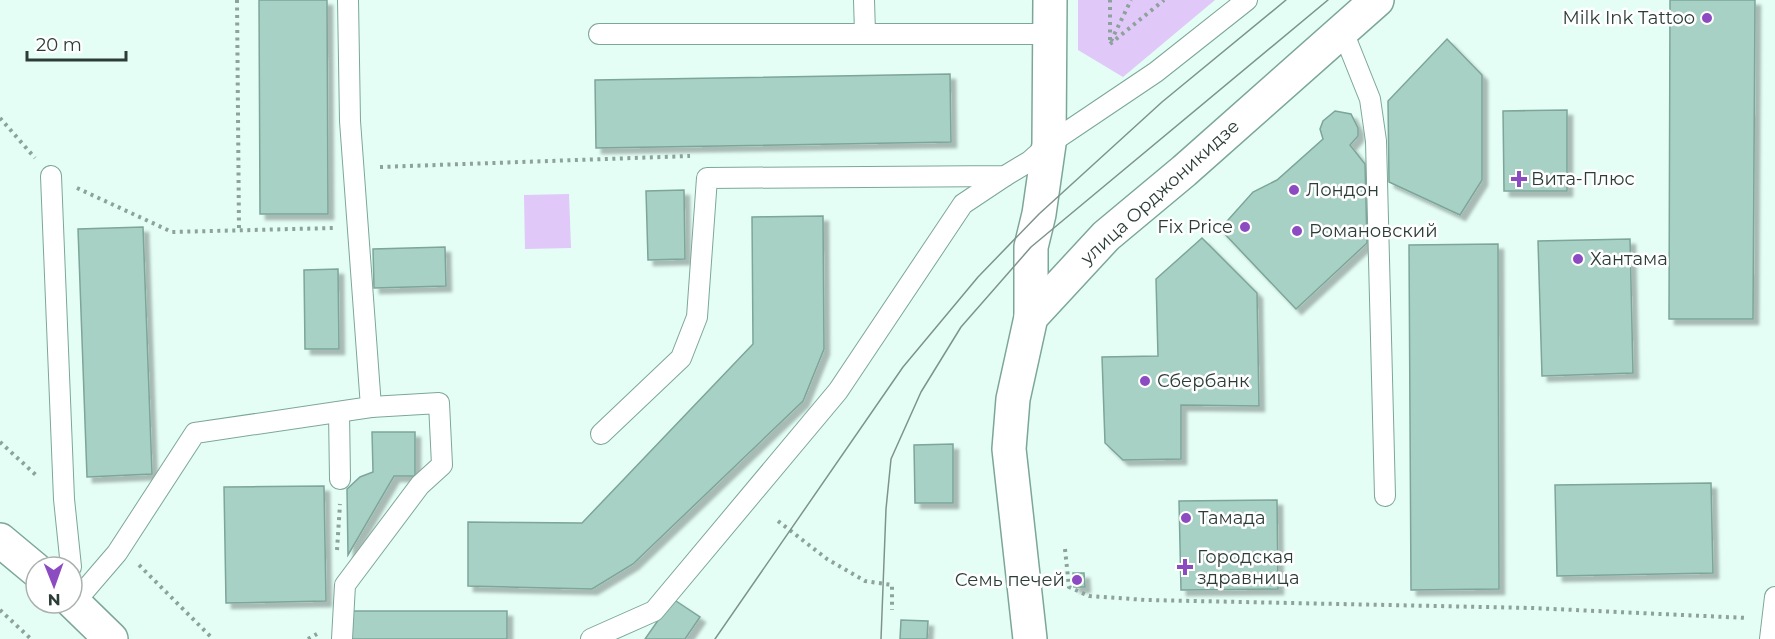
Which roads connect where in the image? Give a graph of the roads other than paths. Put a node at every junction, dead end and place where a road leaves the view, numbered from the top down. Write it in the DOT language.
graph roads {
  1 [pos="348,0"];
  2 [pos="864,0"];
  3 [pos="1050,0"];
  4 [pos="1247,0"];
  5 [pos="1377,0"];
  6 [pos="1342,29"];
  7 [pos="865,33"];
  8 [pos="599,34"];
  9 [pos="1050,34"];
  10 [pos="1048,144"];
  11 [pos="51,176"];
  12 [pos="1005,176"];
  13 [pos="1031,317"];
  14 [pos="370,407"];
  15 [pos="339,412"];
  16 [pos="600,434"];
  17 [pos="340,479"];
  18 [pos="1385,496"];
  19 [pos="0,540"];
  20 [pos="70,555"];
  21 [pos="24,560"];
  22 [pos="84,584"];
  23 [pos="1775,597"];
  24 [pos="84,608"];
  25 [pos="111,639"];
  26 [pos="342,639"];
  27 [pos="591,639"];
  28 [pos="1030,639"];
  29 [pos="1770,639"];
  1 -- 14 [label="lane"];
  2 -- 7 [label="lane"];
  3 -- 9 [label="street"];
  4 -- 10 [label="lane"];
  5 -- 6 [label="street, улица Орджоникидзе"];
  6 -- 13 [label="street, улица Орджоникидзе"];
  6 -- 18 [label="lane"];
  7 -- 8 [label="lane"];
  7 -- 9 [label="lane"];
  9 -- 10 [label="street"];
  10 -- 12 [label="lane"];
  10 -- 13 [label="street"];
  11 -- 20 [label="lane"];
  12 -- 16 [label="lane"];
  12 -- 27 [label="lane"];
  13 -- 28 [label="street"];
  14 -- 15 [label="lane"];
  14 -- 26 [label="lane"];
  15 -- 17 [label="lane"];
  15 -- 22 [label="lane"];
  19 -- 21 [label="street"];
  23 -- 29 [label="lane"];
  24 -- 25 [label="street"];
}
